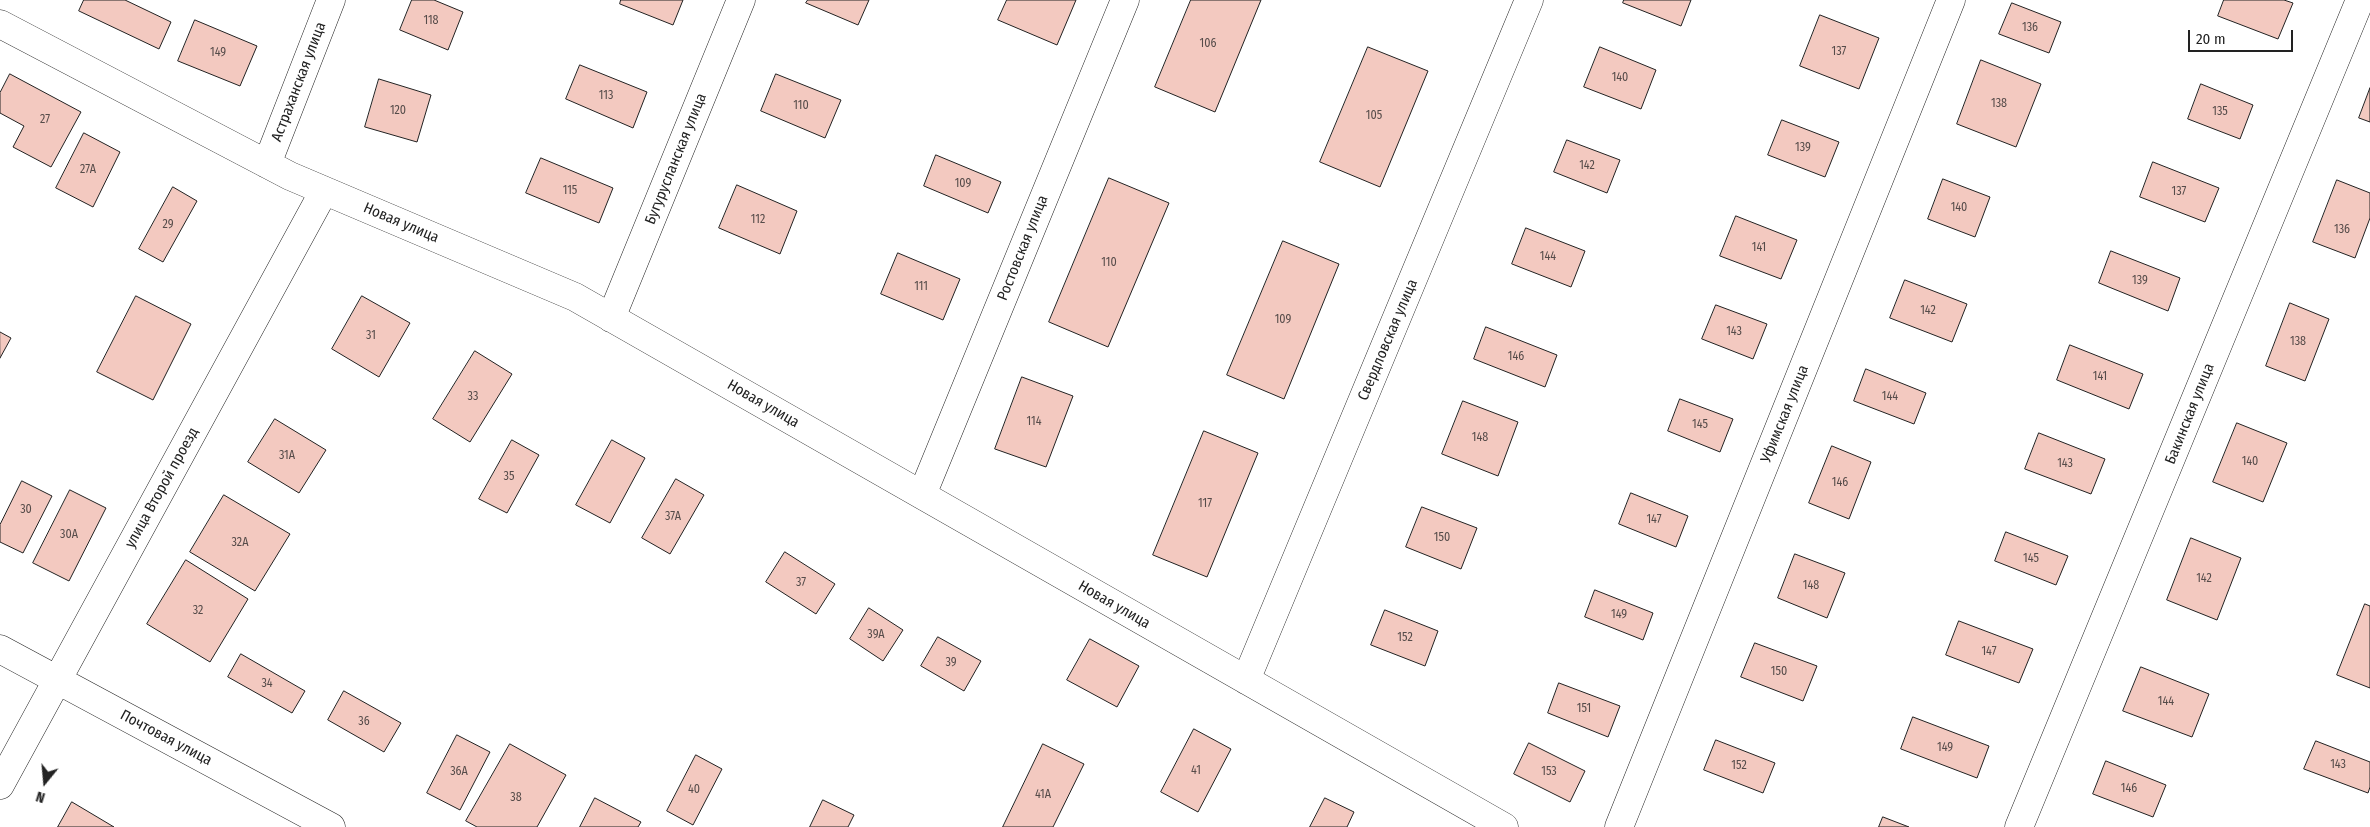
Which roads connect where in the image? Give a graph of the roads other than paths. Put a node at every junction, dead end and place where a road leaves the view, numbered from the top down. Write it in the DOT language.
graph roads {
  1 [pos="332,0"];
  2 [pos="741,0"];
  3 [pos="1125,0"];
  4 [pos="1529,0"];
  5 [pos="1951,0"];
  6 [pos="2360,0"];
  7 [pos="0,24"];
  8 [pos="267,164"];
  9 [pos="324,190"];
  10 [pos="611,318"];
  11 [pos="922,495"];
  12 [pos="0,649"];
  13 [pos="58,679"];
  14 [pos="1246,680"];
  15 [pos="0,785"];
  16 [pos="331,827"];
  17 [pos="1504,827"];
  18 [pos="1619,827"];
  19 [pos="2019,827"];
  1 -- 8 [label="street, Астраханская улица"];
  2 -- 10 [label="street, Бугурусланская улица"];
  3 -- 11 [label="street, Ростовская улица"];
  4 -- 14 [label="street, Свердловская улица"];
  5 -- 18 [label="street, Уфимская улица"];
  6 -- 19 [label="street, Бакинская улица"];
  7 -- 8 [label="street, Новая улица"];
  8 -- 9 [label="street, Новая улица"];
  9 -- 10 [label="street, Новая улица"];
  9 -- 13 [label="street, улица Второй проезд"];
  10 -- 11 [label="street, Новая улица"];
  11 -- 14 [label="street, Новая улица"];
  12 -- 13 [label="street, Почтовая улица"];
  13 -- 15 [label="street, улица Второй проезд"];
  13 -- 16 [label="street, Почтовая улица"];
  14 -- 17 [label="street, Новая улица"];
}
